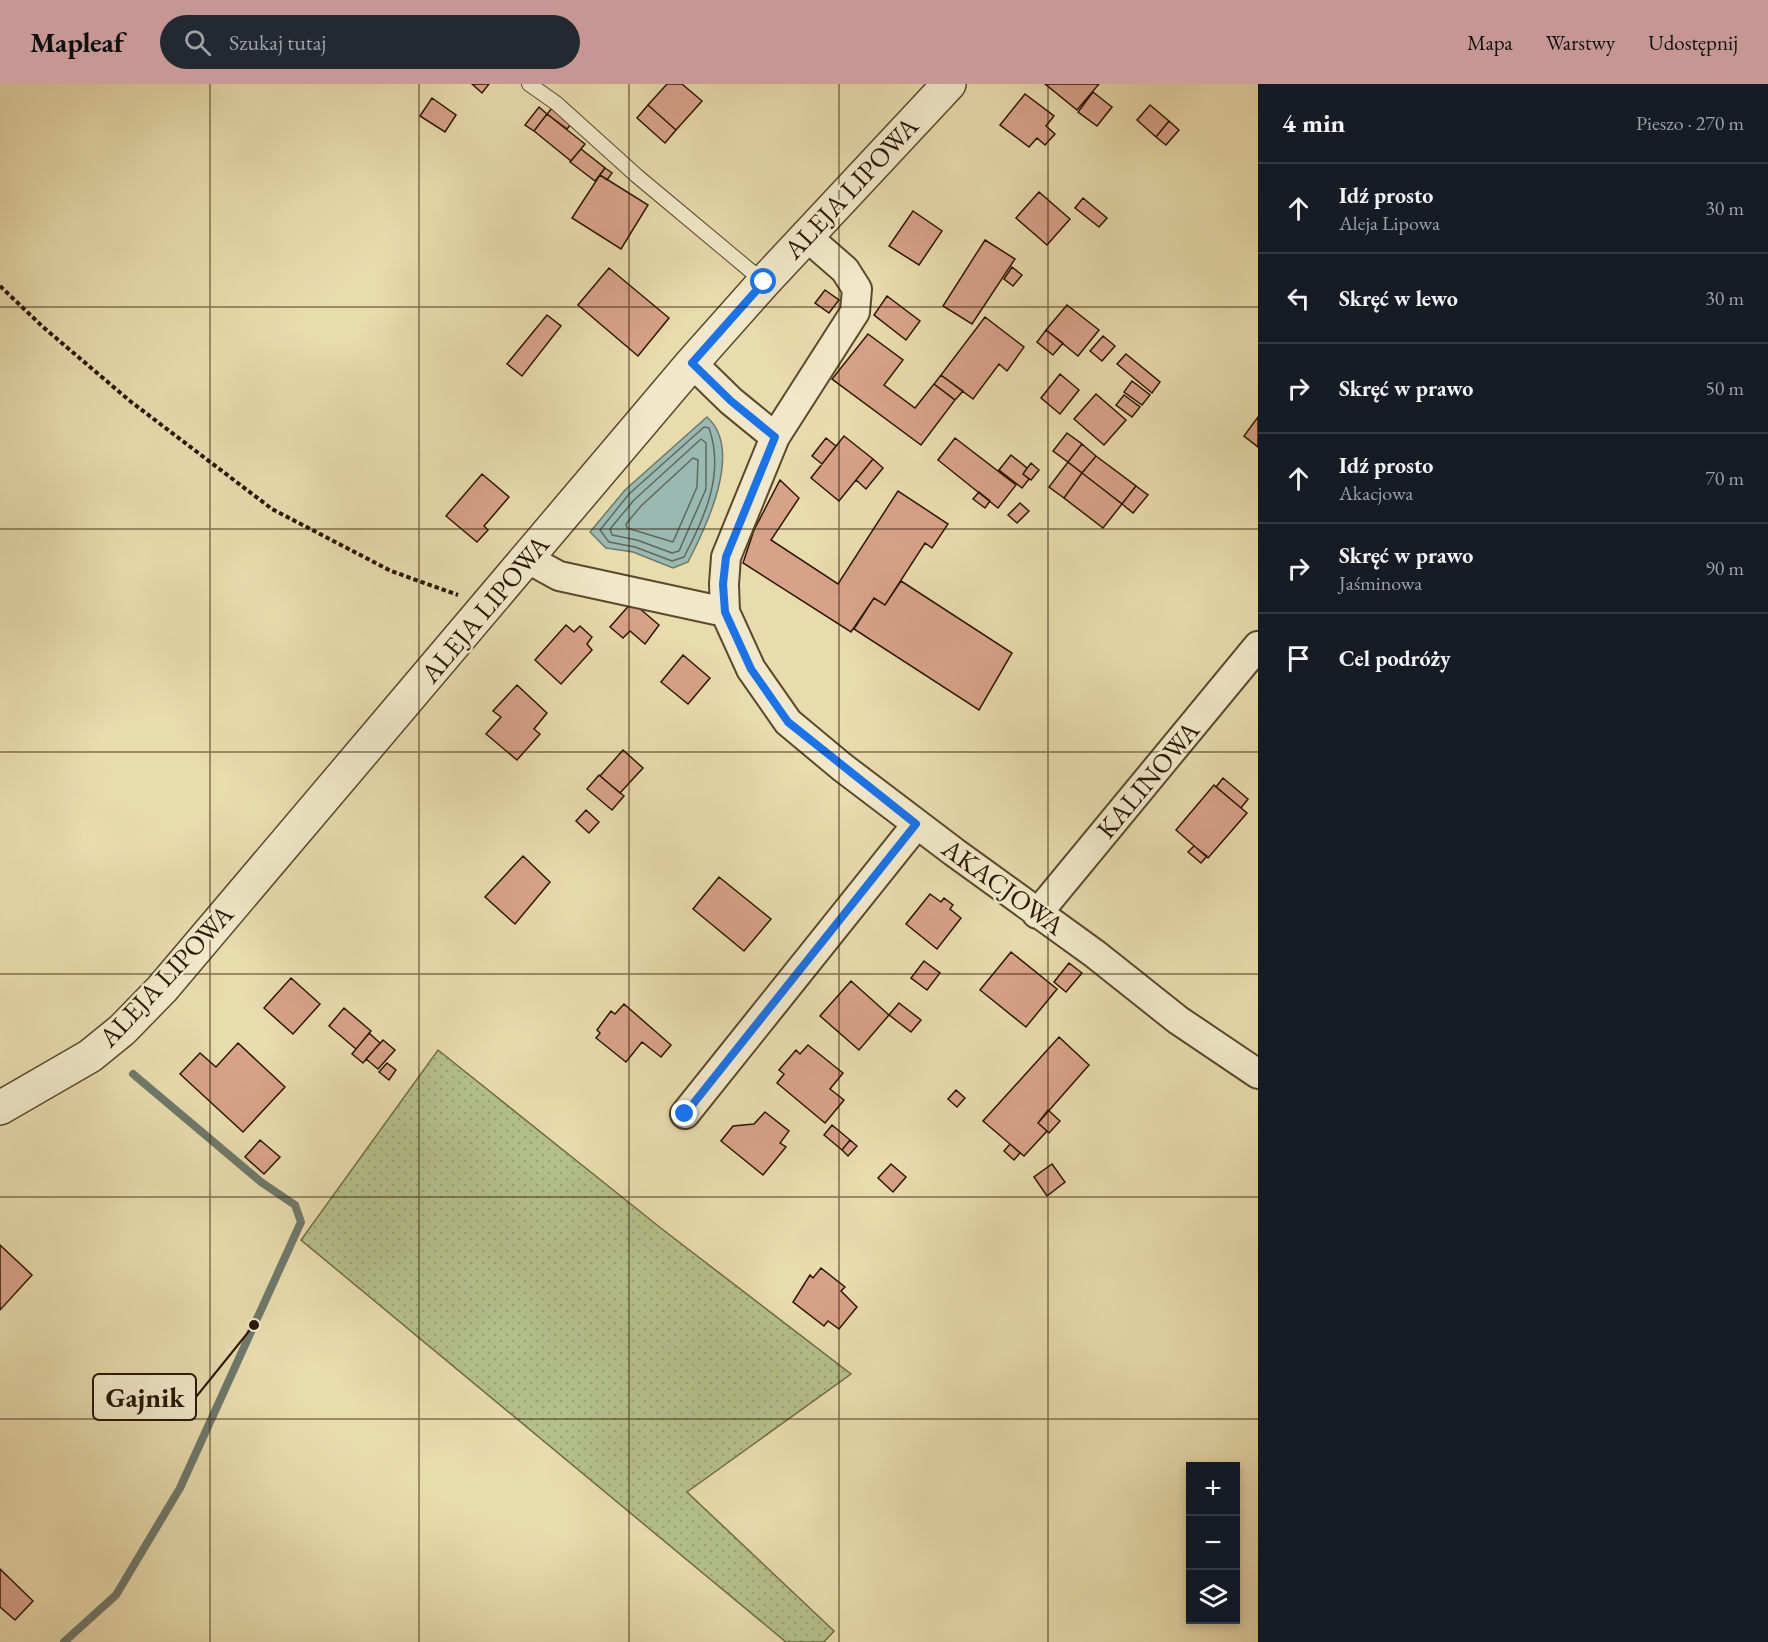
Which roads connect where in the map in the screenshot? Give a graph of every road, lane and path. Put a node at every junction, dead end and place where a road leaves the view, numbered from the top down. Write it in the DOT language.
graph roads {
  1 [pos="529,84"];
  2 [pos="949,84"];
  3 [pos="806,236"];
  4 [pos="764,282"];
  5 [pos="0,286"];
  6 [pos="692,363"];
  7 [pos="775,437"];
  8 [pos="528,559"];
  9 [pos="487,607"];
  10 [pos="725,612"];
  11 [pos="1258,646"];
  12 [pos="916,824"];
  13 [pos="1037,914"];
  14 [pos="1258,1074"];
  15 [pos="0,1108"];
  16 [pos="685,1114"];
  1 -- 4 [label="lane"];
  2 -- 3 [label="street, ALEJA LIPOWA"];
  3 -- 4 [label="street, ALEJA LIPOWA"];
  3 -- 7 [label="street"];
  4 -- 6 [label="street, ALEJA LIPOWA"];
  5 -- 9 [label="path"];
  6 -- 7 [label="street"];
  6 -- 8 [label="street, ALEJA LIPOWA"];
  7 -- 10 [label="street"];
  8 -- 9 [label="street, ALEJA LIPOWA"];
  8 -- 10 [label="street"];
  9 -- 15 [label="street, ALEJA LIPOWA"];
  10 -- 12 [label="street, AKACJOWA"];
  11 -- 13 [label="street, KALINOWA"];
  12 -- 13 [label="street, AKACJOWA"];
  12 -- 16 [label="street"];
  13 -- 14 [label="street, AKACJOWA"];
}
